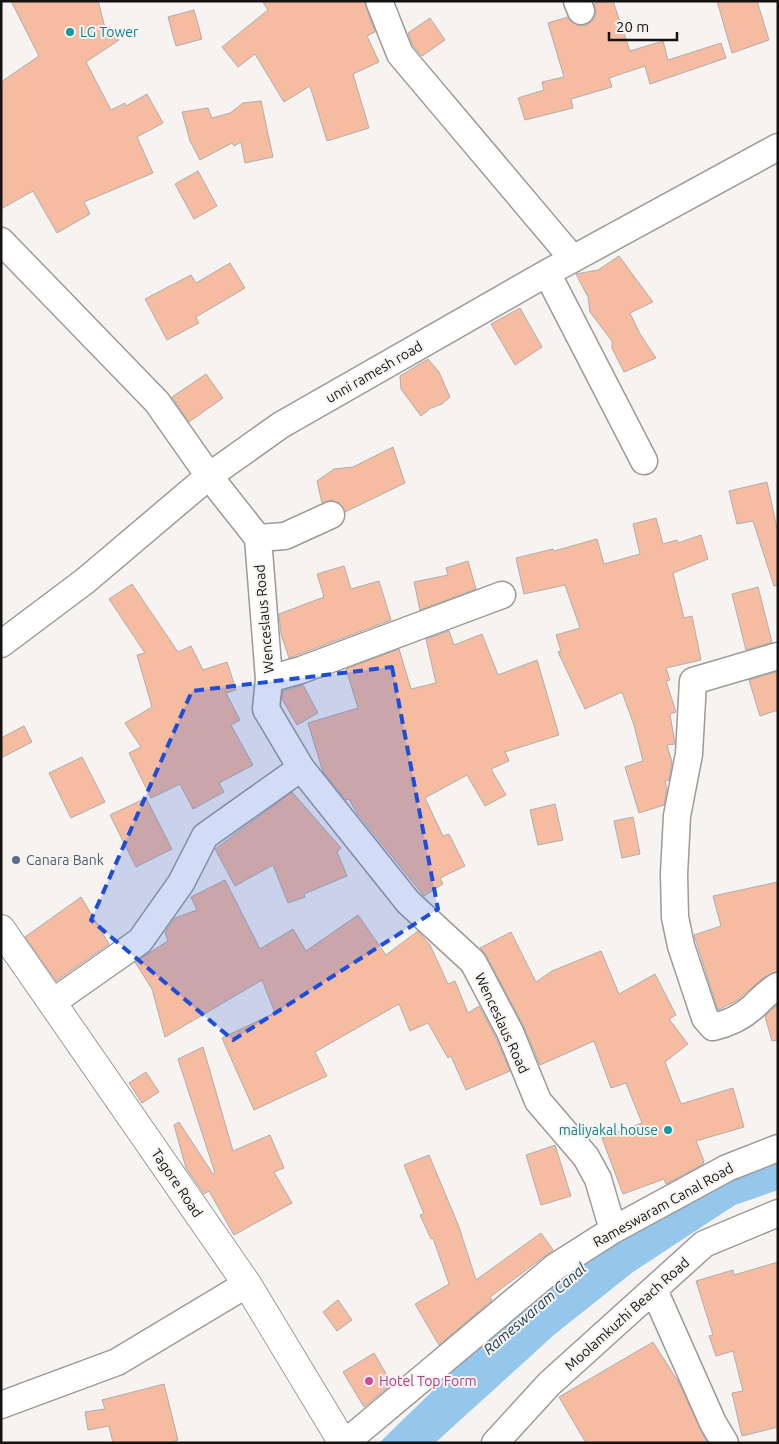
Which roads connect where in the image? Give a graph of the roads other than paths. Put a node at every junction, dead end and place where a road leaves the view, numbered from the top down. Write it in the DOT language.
graph roads {
  1 [pos="379,1"];
  2 [pos="778,147"];
  3 [pos="1,241"];
  4 [pos="573,259"];
  5 [pos="547,273"];
  6 [pos="644,461"];
  7 [pos="209,476"];
  8 [pos="331,515"];
  9 [pos="258,538"];
  10 [pos="502,595"];
  11 [pos="1,644"];
  12 [pos="778,656"];
  13 [pos="269,679"];
  14 [pos="302,768"];
  15 [pos="1,930"];
  16 [pos="778,986"];
  17 [pos="53,1002"];
  18 [pos="778,1148"];
  19 [pos="778,1213"];
  20 [pos="613,1230"];
  21 [pos="246,1284"];
  22 [pos="654,1290"];
  23 [pos="1,1405"];
  24 [pos="344,1443"];
  25 [pos="495,1443"];
  26 [pos="724,1443"];
  1 -- 4 [label="street"];
  2 -- 4 [label="street, unni ramesh road"];
  3 -- 7 [label="street"];
  4 -- 5 [label="street, unni ramesh road"];
  5 -- 6 [label="street"];
  5 -- 7 [label="street, unni ramesh road"];
  7 -- 9 [label="street"];
  7 -- 11 [label="street, unni ramesh road"];
  8 -- 9 [label="street"];
  9 -- 13 [label="street, Wenceslaus Road"];
  10 -- 13 [label="street"];
  12 -- 16 [label="street"];
  13 -- 14 [label="street, Wenceslaus Road"];
  14 -- 17 [label="street"];
  14 -- 20 [label="street, Wenceslaus Road"];
  15 -- 17 [label="main road, Tagore Road"];
  17 -- 21 [label="main road, Tagore Road"];
  18 -- 20 [label="street, Rameswaram Canal Road"];
  19 -- 22 [label="street, Moolamkuzhi Beach Road"];
  20 -- 24 [label="street, Rameswaram Canal Road"];
  21 -- 23 [label="street"];
  21 -- 24 [label="main road, Tagore Road"];
  22 -- 25 [label="street, Moolamkuzhi Beach Road"];
  22 -- 26 [label="street"];
}
